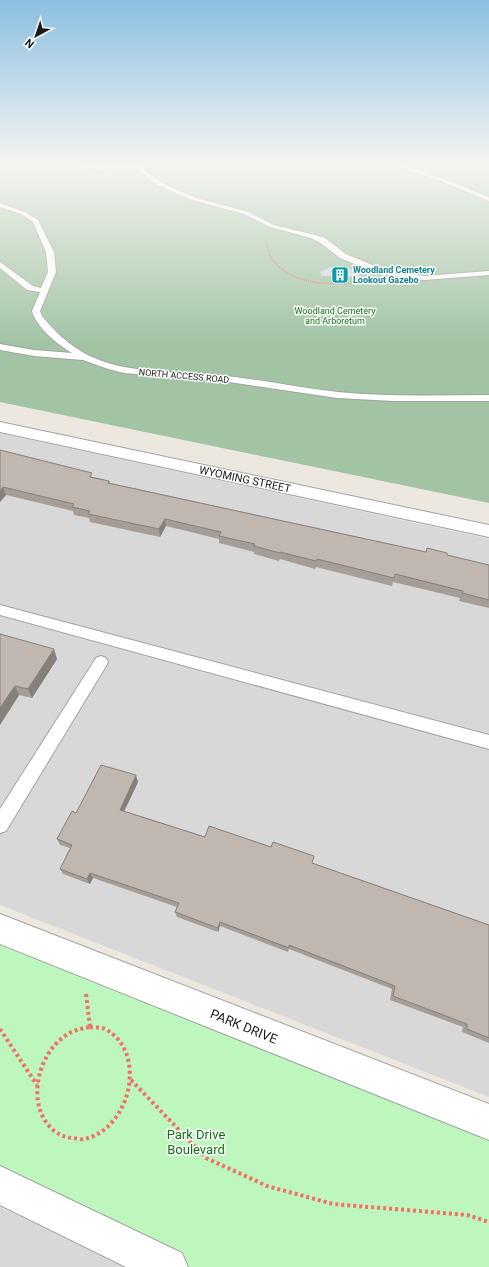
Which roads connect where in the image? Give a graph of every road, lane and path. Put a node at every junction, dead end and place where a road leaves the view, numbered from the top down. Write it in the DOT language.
graph roads {
  1 [pos="38,224"];
  2 [pos="268,225"];
  3 [pos="0,264"];
  4 [pos="489,273"];
  5 [pos="401,275"];
  6 [pos="45,291"];
  7 [pos="0,347"];
  8 [pos="86,358"];
  9 [pos="489,398"];
  10 [pos="2,430"];
  11 [pos="489,532"];
  12 [pos="0,610"];
  13 [pos="101,662"];
  14 [pos="489,742"];
  15 [pos="0,825"];
  16 [pos="0,929"];
  17 [pos="0,1029"];
  18 [pos="130,1080"];
  19 [pos="37,1086"];
  20 [pos="489,1122"];
  21 [pos="0,1185"];
  22 [pos="489,1222"];
  23 [pos="168,1267"];
  1 -- 6 [label="lane, NORTH ACCESS ROAD"];
  2 -- 5 [label="lane"];
  2 -- 5 [label="path"];
  3 -- 6 [label="lane"];
  4 -- 5 [label="lane"];
  6 -- 8 [label="lane, NORTH ACCESS ROAD"];
  7 -- 8 [label="lane"];
  8 -- 9 [label="lane, NORTH ACCESS ROAD"];
  10 -- 11 [label="street, WYOMING STREET"];
  12 -- 14 [label="lane"];
  13 -- 15 [label="lane"];
  16 -- 20 [label="street, PARK DRIVE"];
  17 -- 19 [label="path"];
  18 -- 19 [label="path"];
  18 -- 19 [label="path"];
  18 -- 22 [label="path"];
  21 -- 23 [label="street"];
}
